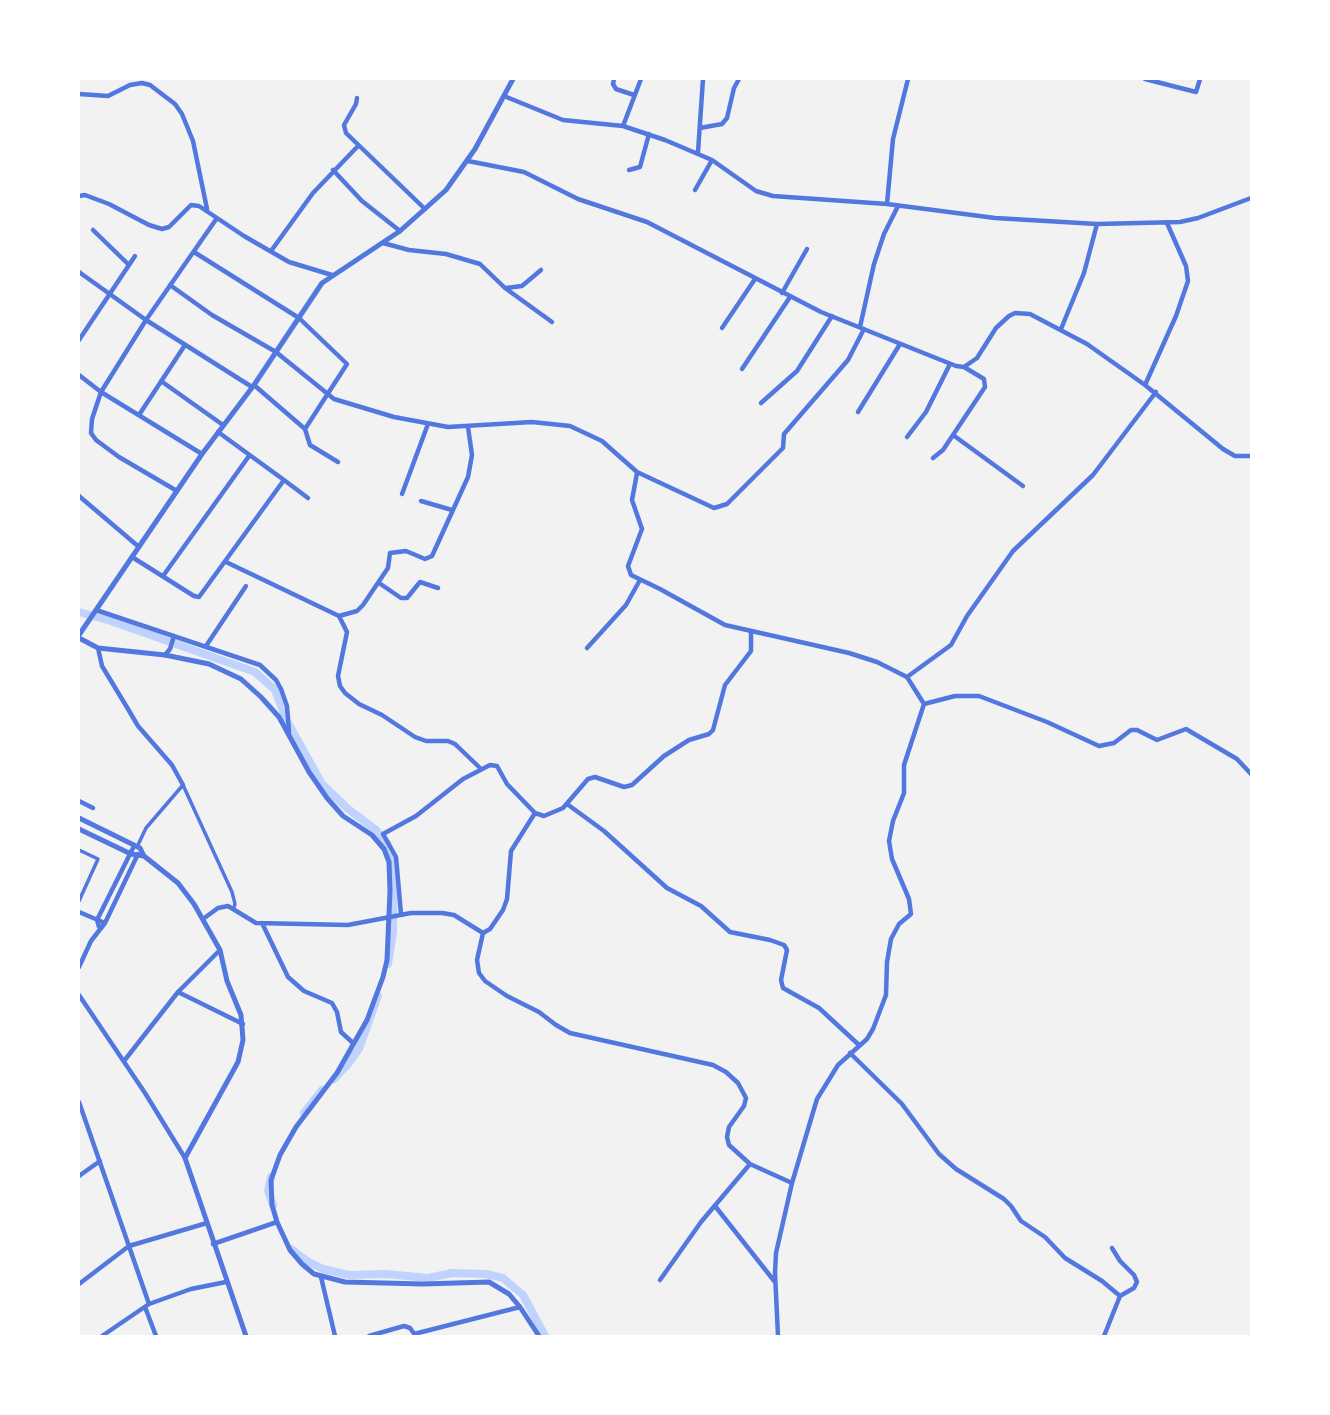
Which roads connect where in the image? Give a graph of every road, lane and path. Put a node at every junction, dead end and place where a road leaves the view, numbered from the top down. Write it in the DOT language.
graph roads {
  1 [pos="513,79"];
  2 [pos="614,79"];
  3 [pos="641,79"];
  4 [pos="703,79"];
  5 [pos="739,79"];
  6 [pos="908,79"];
  7 [pos="1145,79"];
  8 [pos="1200,79"];
  9 [pos="135,81"];
  10 [pos="79,94"];
  11 [pos="634,95"];
  12 [pos="504,96"];
  13 [pos="357,97"];
  14 [pos="623,126"];
  15 [pos="700,128"];
  16 [pos="649,134"];
  17 [pos="358,146"];
  18 [pos="698,152"];
  19 [pos="712,160"];
  20 [pos="468,161"];
  21 [pos="333,170"];
  22 [pos="629,170"];
  23 [pos="695,190"];
  24 [pos="79,196"];
  25 [pos="1251,198"];
  26 [pos="887,204"];
  27 [pos="898,206"];
  28 [pos="207,210"];
  29 [pos="425,210"];
  30 [pos="217,218"];
  31 [pos="1167,223"];
  32 [pos="1097,224"];
  33 [pos="93,230"];
  34 [pos="400,231"];
  35 [pos="383,243"];
  36 [pos="807,249"];
  37 [pos="271,251"];
  38 [pos="194,252"];
  39 [pos="135,256"];
  40 [pos="128,264"];
  41 [pos="541,271"];
  42 [pos="79,272"];
  43 [pos="332,275"];
  44 [pos="755,279"];
  45 [pos="170,285"];
  46 [pos="505,288"];
  47 [pos="109,293"];
  48 [pos="782,293"];
  49 [pos="790,297"];
  50 [pos="832,316"];
  51 [pos="299,318"];
  52 [pos="146,320"];
  53 [pos="552,322"];
  54 [pos="722,328"];
  55 [pos="862,328"];
  56 [pos="1061,329"];
  57 [pos="79,340"];
  58 [pos="900,344"];
  59 [pos="185,345"];
  60 [pos="276,352"];
  61 [pos="950,364"];
  62 [pos="964,367"];
  63 [pos="743,369"];
  64 [pos="79,375"];
  65 [pos="161,381"];
  66 [pos="1145,385"];
  67 [pos="253,386"];
  68 [pos="100,392"];
  69 [pos="1156,392"];
  70 [pos="327,396"];
  71 [pos="761,403"];
  72 [pos="858,412"];
  73 [pos="139,415"];
  74 [pos="428,424"];
  75 [pos="223,425"];
  76 [pos="468,426"];
  77 [pos="304,429"];
  78 [pos="218,432"];
  79 [pos="953,435"];
  80 [pos="907,437"];
  81 [pos="202,454"];
  82 [pos="249,456"];
  83 [pos="1251,456"];
  84 [pos="933,458"];
  85 [pos="338,462"];
  86 [pos="638,472"];
  87 [pos="284,480"];
  88 [pos="1023,486"];
  89 [pos="177,491"];
  90 [pos="401,494"];
  91 [pos="79,496"];
  92 [pos="309,498"];
  93 [pos="421,502"];
  94 [pos="452,510"];
  95 [pos="139,547"];
  96 [pos="132,557"];
  97 [pos="226,562"];
  98 [pos="163,576"];
  99 [pos="640,580"];
  100 [pos="379,583"];
  101 [pos="246,586"];
  102 [pos="438,588"];
  103 [pos="95,610"];
  104 [pos="339,616"];
  105 [pos="81,625"];
  106 [pos="751,631"];
  107 [pos="79,636"];
  108 [pos="174,636"];
  109 [pos="206,646"];
  110 [pos="98,648"];
  111 [pos="587,648"];
  112 [pos="165,655"];
  113 [pos="907,677"];
  114 [pos="924,704"];
  115 [pos="289,732"];
  116 [pos="480,768"];
  117 [pos="1251,774"];
  118 [pos="183,785"];
  119 [pos="79,801"];
  120 [pos="567,804"];
  121 [pos="93,808"];
  122 [pos="535,813"];
  123 [pos="79,818"];
  124 [pos="79,829"];
  125 [pos="209,843"];
  126 [pos="204,845"];
  127 [pos="137,847"];
  128 [pos="79,850"];
  129 [pos="137,855"];
  130 [pos="79,901"];
  131 [pos="234,907"];
  132 [pos="79,912"];
  133 [pos="401,914"];
  134 [pos="203,919"];
  135 [pos="388,919"];
  136 [pos="97,920"];
  137 [pos="105,923"];
  138 [pos="262,923"];
  139 [pos="99,928"];
  140 [pos="483,933"];
  141 [pos="220,950"];
  142 [pos="79,967"];
  143 [pos="178,992"];
  144 [pos="79,995"];
  145 [pos="243,1024"];
  146 [pos="353,1043"];
  147 [pos="859,1045"];
  148 [pos="850,1053"];
  149 [pos="124,1060"];
  150 [pos="79,1102"];
  151 [pos="185,1158"];
  152 [pos="100,1161"];
  153 [pos="750,1164"];
  154 [pos="79,1176"];
  155 [pos="792,1183"];
  156 [pos="715,1206"];
  157 [pos="277,1222"];
  158 [pos="207,1223"];
  159 [pos="213,1244"];
  160 [pos="129,1246"];
  161 [pos="1112,1248"];
  162 [pos="321,1277"];
  163 [pos="660,1280"];
  164 [pos="226,1282"];
  165 [pos="79,1283"];
  166 [pos="775,1283"];
  167 [pos="1120,1296"];
  168 [pos="147,1305"];
  169 [pos="520,1307"];
  170 [pos="415,1335"];
  171 [pos="102,1336"];
  172 [pos="156,1336"];
  173 [pos="246,1336"];
  174 [pos="335,1336"];
  175 [pos="369,1336"];
  176 [pos="539,1336"];
  177 [pos="778,1336"];
  178 [pos="1104,1336"];
  1 -- 12 [label="street"];
  2 -- 11 [label="street"];
  3 -- 11 [label="street"];
  4 -- 15 [label="street"];
  5 -- 15 [label="street"];
  6 -- 26 [label="street"];
  7 -- 8 [label="street"];
  9 -- 10 [label="street"];
  9 -- 28 [label="street"];
  11 -- 14 [label="street"];
  12 -- 14 [label="street"];
  12 -- 20 [label="street"];
  13 -- 17 [label="street"];
  14 -- 16 [label="street"];
  15 -- 18 [label="street"];
  16 -- 18 [label="street"];
  16 -- 22 [label="street"];
  17 -- 21 [label="street"];
  17 -- 29 [label="street"];
  18 -- 19 [label="street"];
  19 -- 23 [label="street"];
  19 -- 26 [label="street"];
  20 -- 29 [label="street"];
  20 -- 44 [label="street"];
  21 -- 34 [label="street"];
  21 -- 37 [label="street"];
  24 -- 28 [label="street"];
  25 -- 31 [label="street"];
  26 -- 27 [label="street"];
  27 -- 32 [label="street"];
  27 -- 55 [label="street"];
  28 -- 30 [label="street"];
  29 -- 34 [label="street"];
  30 -- 37 [label="street"];
  30 -- 38 [label="street"];
  31 -- 32 [label="street"];
  31 -- 66 [label="street"];
  32 -- 56 [label="street"];
  33 -- 40 [label="street"];
  34 -- 35 [label="street"];
  35 -- 43 [label="street"];
  35 -- 46 [label="street"];
  36 -- 48 [label="street"];
  37 -- 43 [label="street"];
  38 -- 45 [label="street"];
  38 -- 51 [label="street"];
  39 -- 40 [label="street"];
  40 -- 47 [label="street"];
  41 -- 46 [label="street"];
  42 -- 47 [label="street"];
  43 -- 51 [label="street"];
  44 -- 48 [label="street"];
  44 -- 54 [label="street"];
  45 -- 52 [label="street"];
  45 -- 60 [label="street"];
  46 -- 53 [label="street"];
  47 -- 52 [label="street"];
  47 -- 57 [label="street"];
  48 -- 49 [label="street"];
  49 -- 50 [label="street"];
  49 -- 63 [label="street"];
  50 -- 55 [label="street"];
  50 -- 71 [label="street"];
  51 -- 60 [label="street"];
  51 -- 70 [label="street"];
  52 -- 59 [label="street"];
  52 -- 68 [label="street"];
  55 -- 58 [label="street"];
  55 -- 86 [label="street"];
  56 -- 62 [label="street"];
  56 -- 66 [label="street"];
  58 -- 61 [label="street"];
  58 -- 72 [label="street"];
  59 -- 65 [label="street"];
  59 -- 67 [label="street"];
  60 -- 67 [label="street"];
  60 -- 70 [label="street"];
  61 -- 62 [label="street"];
  61 -- 80 [label="street"];
  62 -- 79 [label="street"];
  64 -- 68 [label="street"];
  65 -- 73 [label="street"];
  65 -- 75 [label="street"];
  66 -- 69 [label="street"];
  67 -- 75 [label="street"];
  67 -- 77 [label="street"];
  68 -- 73 [label="street"];
  68 -- 89 [label="street"];
  69 -- 83 [label="street"];
  69 -- 113 [label="street"];
  70 -- 74 [label="street"];
  70 -- 77 [label="street"];
  73 -- 81 [label="street"];
  74 -- 76 [label="street"];
  74 -- 90 [label="street"];
  75 -- 78 [label="street"];
  76 -- 86 [label="street"];
  76 -- 94 [label="street"];
  77 -- 85 [label="street"];
  78 -- 81 [label="street"];
  78 -- 82 [label="street"];
  79 -- 84 [label="street"];
  79 -- 88 [label="street"];
  81 -- 89 [label="street"];
  82 -- 87 [label="street"];
  82 -- 98 [label="street"];
  86 -- 99 [label="street"];
  87 -- 92 [label="street"];
  87 -- 97 [label="street"];
  89 -- 95 [label="street"];
  91 -- 95 [label="street"];
  93 -- 94 [label="street"];
  94 -- 100 [label="street"];
  95 -- 96 [label="street"];
  96 -- 98 [label="street"];
  96 -- 103 [label="street"];
  97 -- 98 [label="street"];
  97 -- 104 [label="street"];
  99 -- 106 [label="street"];
  99 -- 111 [label="street"];
  100 -- 102 [label="street"];
  100 -- 104 [label="street"];
  101 -- 109 [label="street"];
  103 -- 105 [label="street"];
  103 -- 108 [label="street"];
  104 -- 116 [label="street"];
  105 -- 107 [label="street"];
  106 -- 113 [label="street"];
  106 -- 120 [label="street"];
  107 -- 110 [label="street"];
  108 -- 109 [label="street"];
  108 -- 112 [label="street"];
  109 -- 115 [label="street"];
  110 -- 112 [label="street"];
  110 -- 118 [label="street"];
  112 -- 115 [label="street"];
  113 -- 114 [label="street"];
  114 -- 117 [label="street"];
  114 -- 147 [label="street"];
  115 -- 135 [label="street"];
  116 -- 122 [label="street"];
  116 -- 133 [label="street"];
  118 -- 125 [label="street"];
  118 -- 127 [label="street"];
  119 -- 121 [label="street"];
  120 -- 122 [label="street"];
  120 -- 147 [label="street"];
  122 -- 140 [label="street"];
  123 -- 127 [label="street"];
  124 -- 129 [label="street"];
  125 -- 126 [label="street"];
  125 -- 131 [label="street"];
  127 -- 129 [label="street"];
  127 -- 129 [label="street"];
  128 -- 130 [label="street"];
  129 -- 134 [label="street"];
  129 -- 136 [label="street"];
  129 -- 137 [label="street"];
  131 -- 134 [label="street"];
  131 -- 138 [label="street"];
  132 -- 136 [label="street"];
  133 -- 135 [label="street"];
  133 -- 140 [label="street"];
  134 -- 141 [label="street"];
  135 -- 138 [label="street"];
  135 -- 146 [label="street"];
  136 -- 137 [label="street"];
  136 -- 139 [label="street"];
  137 -- 139 [label="street"];
  138 -- 146 [label="street"];
  139 -- 142 [label="street"];
  140 -- 153 [label="street"];
  141 -- 143 [label="street"];
  141 -- 145 [label="street"];
  143 -- 145 [label="street"];
  143 -- 149 [label="street"];
  144 -- 149 [label="street"];
  145 -- 151 [label="street"];
  146 -- 157 [label="street"];
  147 -- 148 [label="street"];
  148 -- 155 [label="street"];
  148 -- 167 [label="street"];
  149 -- 151 [label="street"];
  150 -- 152 [label="street"];
  151 -- 158 [label="street"];
  152 -- 154 [label="street"];
  152 -- 160 [label="street"];
  153 -- 155 [label="street"];
  153 -- 156 [label="street"];
  155 -- 166 [label="street"];
  156 -- 163 [label="street"];
  156 -- 166 [label="street"];
  157 -- 159 [label="street"];
  157 -- 162 [label="street"];
  158 -- 159 [label="street"];
  158 -- 160 [label="street"];
  159 -- 164 [label="street"];
  160 -- 165 [label="street"];
  160 -- 168 [label="street"];
  161 -- 167 [label="street"];
  162 -- 169 [label="street"];
  162 -- 174 [label="street"];
  164 -- 168 [label="street"];
  164 -- 173 [label="street"];
  166 -- 177 [label="street"];
  167 -- 178 [label="street"];
  168 -- 171 [label="street"];
  168 -- 172 [label="street"];
  169 -- 170 [label="street"];
  169 -- 176 [label="street"];
  170 -- 175 [label="street"];
}
